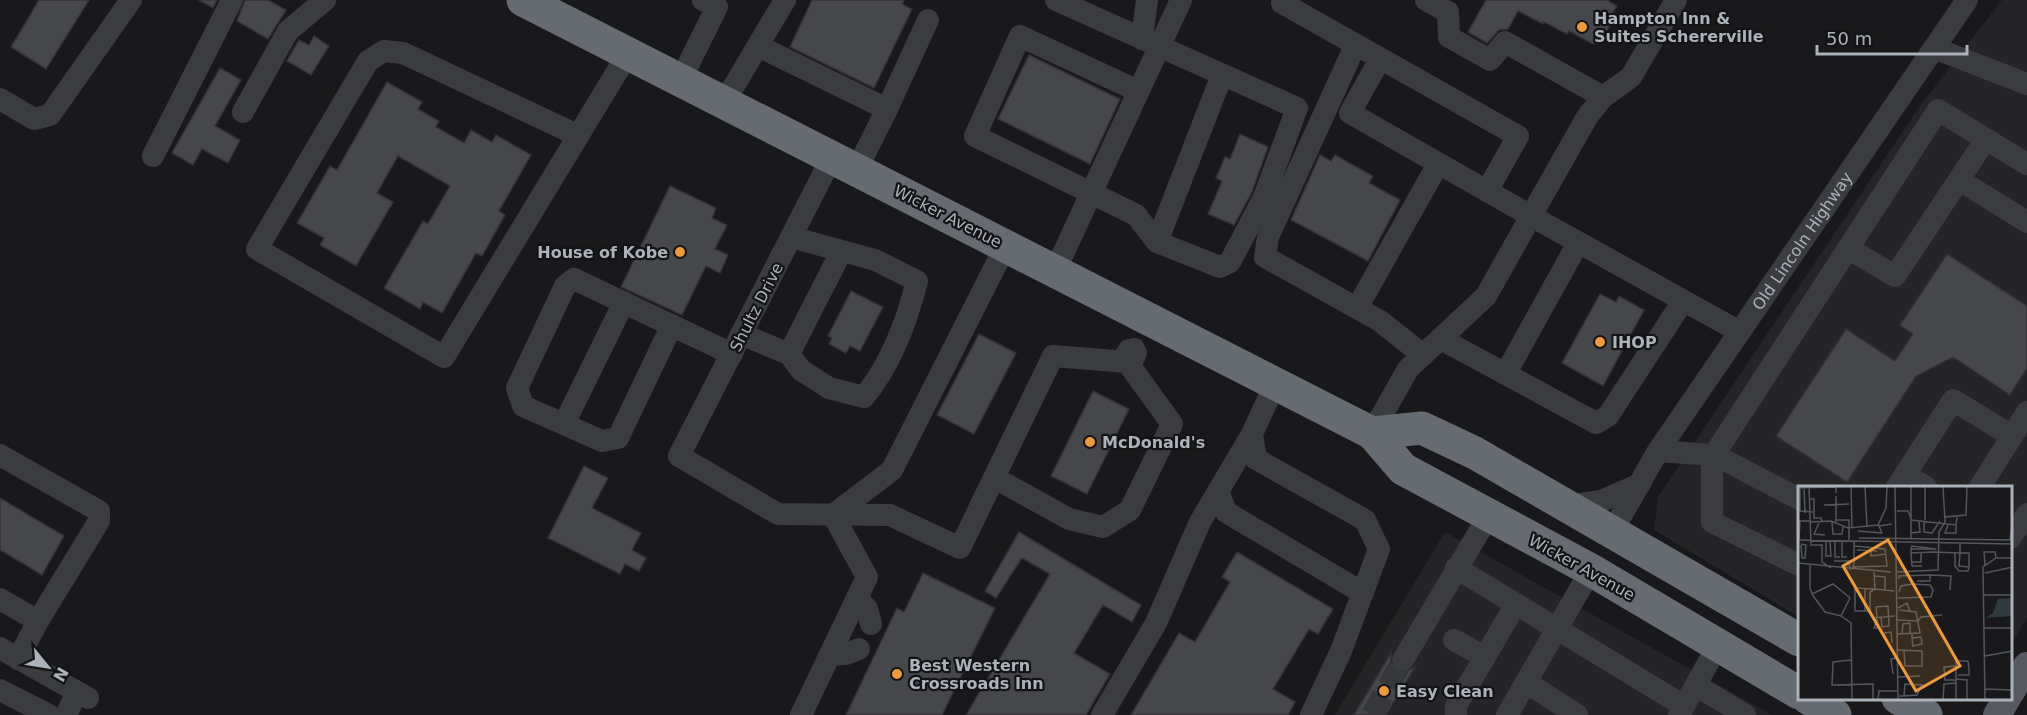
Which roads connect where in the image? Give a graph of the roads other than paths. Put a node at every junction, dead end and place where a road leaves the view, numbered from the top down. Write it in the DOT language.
graph roads {
  1 [pos="131,0"];
  2 [pos="232,0"];
  3 [pos="325,0"];
  4 [pos="703,0"];
  5 [pos="785,0"];
  6 [pos="1056,0"];
  7 [pos="1147,0"];
  8 [pos="1181,0"];
  9 [pos="1426,0"];
  10 [pos="1676,0"];
  11 [pos="1967,0"];
  12 [pos="529,1"];
  13 [pos="1281,1"];
  14 [pos="928,20"];
  15 [pos="1150,43"];
  16 [pos="758,46"];
  17 [pos="1355,46"];
  18 [pos="1934,48"];
  19 [pos="629,52"];
  20 [pos="1380,59"];
  21 [pos="1222,75"];
  22 [pos="681,79"];
  23 [pos="2027,84"];
  24 [pos="1138,91"];
  25 [pos="1604,97"];
  26 [pos="0,99"];
  27 [pos="725,101"];
  28 [pos="887,109"];
  29 [pos="243,112"];
  30 [pos="578,135"];
  31 [pos="1986,139"];
  32 [pos="153,156"];
  33 [pos="845,163"];
  34 [pos="1438,164"];
  35 [pos="2027,164"];
  36 [pos="1959,180"];
  37 [pos="1487,191"];
  38 [pos="1091,193"];
  39 [pos="1531,216"];
  40 [pos="2027,222"];
  41 [pos="791,237"];
  42 [pos="1156,242"];
  43 [pos="1578,243"];
  44 [pos="1006,245"];
  45 [pos="1849,249"];
  46 [pos="841,252"];
  47 [pos="1055,271"];
  48 [pos="1683,301"];
  49 [pos="624,302"];
  50 [pos="1357,308"];
  51 [pos="1152,321"];
  52 [pos="672,325"];
  53 [pos="1740,332"];
  54 [pos="1441,339"];
  55 [pos="736,344"];
  56 [pos="789,354"];
  57 [pos="1131,355"];
  58 [pos="1423,355"];
  59 [pos="1506,373"];
  60 [pos="1275,384"];
  61 [pos="2027,412"];
  62 [pos="564,424"];
  63 [pos="1252,434"];
  64 [pos="1372,434"];
  65 [pos="2012,436"];
  66 [pos="1658,451"];
  67 [pos="0,455"];
  68 [pos="1714,455"];
  69 [pos="996,478"];
  70 [pos="1901,480"];
  71 [pos="1640,484"];
  72 [pos="1922,486"];
  73 [pos="1981,486"];
  74 [pos="1218,491"];
  75 [pos="1798,498"];
  76 [pos="1566,506"];
  77 [pos="2027,514"];
  78 [pos="833,515"];
  79 [pos="1489,515"];
  80 [pos="1612,532"];
  81 [pos="2012,536"];
  82 [pos="1798,565"];
  83 [pos="1456,568"];
  84 [pos="1591,570"];
  85 [pos="1363,593"];
  86 [pos="857,598"];
  87 [pos="0,599"];
  88 [pos="1516,604"];
  89 [pos="38,621"];
  90 [pos="1425,623"];
  91 [pos="872,624"];
  92 [pos="1557,628"];
  93 [pos="1798,639"];
  94 [pos="1718,645"];
  95 [pos="859,649"];
  96 [pos="9,654"];
  97 [pos="830,655"];
  98 [pos="1485,657"];
  99 [pos="1403,660"];
  100 [pos="2027,666"];
  101 [pos="1526,682"];
  102 [pos="1696,686"];
  103 [pos="0,690"];
  104 [pos="2012,690"];
  105 [pos="1798,692"];
  106 [pos="1810,700"];
  107 [pos="1900,700"];
  108 [pos="2006,700"];
  109 [pos="1682,710"];
  110 [pos="1450,712"];
  111 [pos="49,715"];
  112 [pos="66,715"];
  113 [pos="801,715"];
  114 [pos="1102,715"];
  115 [pos="1311,715"];
  116 [pos="1507,715"];
  117 [pos="1577,715"];
  118 [pos="1745,715"];
  119 [pos="1835,715"];
  120 [pos="1926,715"];
  121 [pos="1997,715"];
  1 -- 26 [label="street"];
  2 -- 32 [label="street"];
  3 -- 29 [label="street"];
  4 -- 22 [label="street"];
  5 -- 16 [label="street"];
  6 -- 15 [label="street"];
  7 -- 15 [label="street"];
  8 -- 15 [label="street"];
  9 -- 25 [label="street"];
  10 -- 25 [label="street"];
  11 -- 18 [label="street, Old Lincoln Highway"];
  12 -- 19 [label="highway, Wicker Avenue"];
  13 -- 17 [label="street"];
  14 -- 28 [label="street, Shultz Drive"];
  15 -- 21 [label="street"];
  15 -- 24 [label="street"];
  16 -- 27 [label="street"];
  16 -- 28 [label="street"];
  17 -- 20 [label="street"];
  17 -- 50 [label="street"];
  18 -- 23 [label="street"];
  18 -- 53 [label="street, Old Lincoln Highway"];
  19 -- 22 [label="highway, Wicker Avenue"];
  19 -- 30 [label="street"];
  20 -- 34 [label="street"];
  20 -- 37 [label="street"];
  21 -- 42 [label="street"];
  21 -- 42 [label="street"];
  22 -- 27 [label="highway, Wicker Avenue"];
  24 -- 38 [label="street"];
  24 -- 38 [label="street"];
  25 -- 39 [label="street"];
  27 -- 33 [label="highway, Wicker Avenue"];
  28 -- 33 [label="street, Shultz Drive"];
  30 -- 30 [label="street"];
  31 -- 35 [label="street"];
  31 -- 36 [label="street"];
  31 -- 45 [label="street"];
  33 -- 41 [label="street, Shultz Drive"];
  33 -- 44 [label="highway, Wicker Avenue"];
  34 -- 37 [label="street"];
  34 -- 50 [label="street"];
  36 -- 40 [label="street"];
  36 -- 45 [label="street"];
  37 -- 39 [label="street"];
  38 -- 42 [label="street"];
  38 -- 47 [label="street"];
  39 -- 43 [label="street"];
  39 -- 54 [label="street"];
  41 -- 46 [label="street"];
  41 -- 55 [label="street, Shultz Drive"];
  43 -- 48 [label="street"];
  43 -- 59 [label="street"];
  44 -- 47 [label="highway, Wicker Avenue"];
  44 -- 78 [label="street"];
  45 -- 68 [label="street"];
  46 -- 56 [label="street"];
  46 -- 56 [label="street"];
  47 -- 51 [label="highway, Wicker Avenue"];
  48 -- 53 [label="street"];
  48 -- 59 [label="street"];
  49 -- 52 [label="street"];
  49 -- 62 [label="street"];
  49 -- 62 [label="street"];
  50 -- 58 [label="street"];
  51 -- 57 [label="street"];
  51 -- 60 [label="highway, Wicker Avenue"];
  52 -- 55 [label="street"];
  52 -- 62 [label="street"];
  53 -- 66 [label="street, Old Lincoln Highway"];
  54 -- 58 [label="street"];
  54 -- 59 [label="street"];
  55 -- 56 [label="street"];
  55 -- 78 [label="street, Shultz Drive"];
  57 -- 69 [label="street"];
  57 -- 69 [label="street"];
  58 -- 64 [label="street"];
  60 -- 63 [label="street"];
  60 -- 64 [label="highway, Wicker Avenue"];
  61 -- 65 [label="street"];
  63 -- 74 [label="street"];
  63 -- 85 [label="street"];
  64 -- 76 [label="highway"];
  64 -- 79 [label="highway, Wicker Avenue"];
  65 -- 70 [label="street"];
  65 -- 73 [label="street"];
  66 -- 68 [label="street"];
  66 -- 71 [label="street, Old Lincoln Highway"];
  67 -- 89 [label="street"];
  68 -- 75 [label="street"];
  68 -- 82 [label="street"];
  69 -- 78 [label="street"];
  70 -- 72 [label="street"];
  71 -- 76 [label="street"];
  71 -- 80 [label="street, Old Lincoln Highway"];
  74 -- 85 [label="street"];
  74 -- 114 [label="street"];
  76 -- 80 [label="highway"];
  77 -- 81 [label="street"];
  78 -- 86 [label="street"];
  79 -- 80 [label="highway"];
  79 -- 83 [label="street"];
  79 -- 84 [label="highway, Wicker Avenue"];
  80 -- 93 [label="highway"];
  83 -- 88 [label="street"];
  83 -- 90 [label="street"];
  84 -- 92 [label="street"];
  84 -- 94 [label="highway, Wicker Avenue"];
  85 -- 115 [label="street"];
  86 -- 91 [label="street"];
  86 -- 97 [label="street"];
  87 -- 89 [label="street"];
  88 -- 92 [label="street"];
  88 -- 98 [label="street"];
  89 -- 96 [label="street"];
  90 -- 98 [label="street"];
  90 -- 99 [label="street"];
  92 -- 101 [label="street"];
  92 -- 109 [label="street"];
  94 -- 102 [label="street"];
  94 -- 105 [label="highway, Wicker Avenue"];
  95 -- 97 [label="street"];
  96 -- 112 [label="street"];
  97 -- 113 [label="street"];
  98 -- 110 [label="street"];
  100 -- 104 [label="main road"];
  101 -- 116 [label="street"];
  101 -- 117 [label="street"];
  102 -- 109 [label="street"];
  102 -- 118 [label="street"];
  103 -- 111 [label="street"];
  106 -- 119 [label="highway"];
  107 -- 120 [label="highway"];
  108 -- 121 [label="main road"];
}
